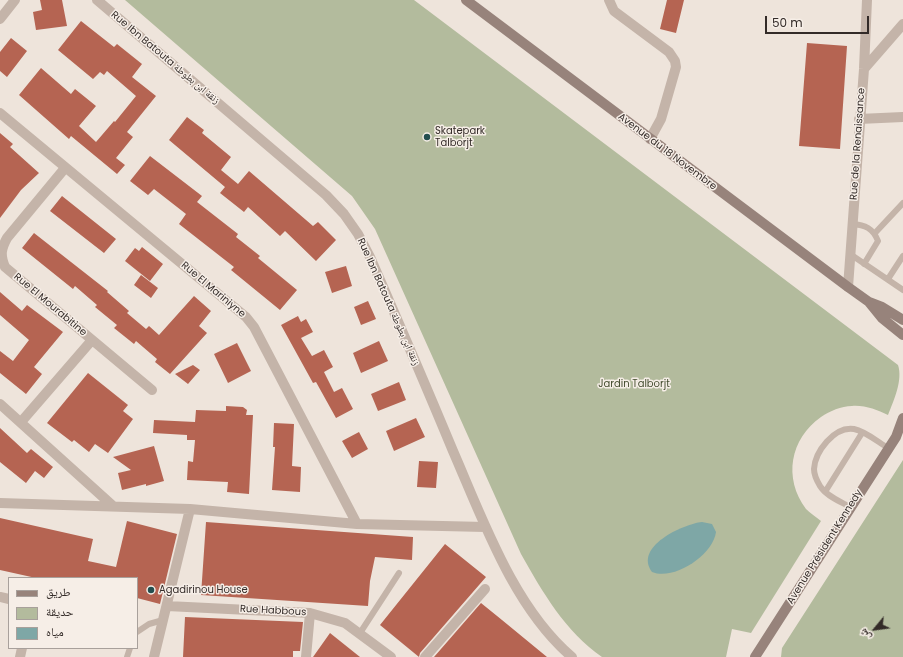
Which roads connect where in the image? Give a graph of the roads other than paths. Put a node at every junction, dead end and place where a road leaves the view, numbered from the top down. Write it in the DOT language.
graph roads {
  1 [pos="15,0"];
  2 [pos="97,0"];
  3 [pos="466,0"];
  4 [pos="609,0"];
  5 [pos="867,0"];
  6 [pos="0,20"];
  7 [pos="903,24"];
  8 [pos="864,70"];
  9 [pos="0,113"];
  10 [pos="903,117"];
  11 [pos="859,119"];
  12 [pos="650,139"];
  13 [pos="65,168"];
  14 [pos="903,203"];
  15 [pos="852,224"];
  16 [pos="875,233"];
  17 [pos="850,254"];
  18 [pos="903,256"];
  19 [pos="864,264"];
  20 [pos="888,279"];
  21 [pos="848,287"];
  22 [pos="903,290"];
  23 [pos="869,302"];
  24 [pos="903,320"];
  25 [pos="903,336"];
  26 [pos="92,340"];
  27 [pos="152,390"];
  28 [pos="0,404"];
  29 [pos="903,418"];
  30 [pos="21,422"];
  31 [pos="862,433"];
  32 [pos="899,435"];
  33 [pos="888,448"];
  34 [pos="825,492"];
  35 [pos="0,503"];
  36 [pos="113,506"];
  37 [pos="850,507"];
  38 [pos="190,509"];
  39 [pos="357,524"];
  40 [pos="485,527"];
  41 [pos="399,573"];
  42 [pos="485,589"];
  43 [pos="167,606"];
  44 [pos="310,613"];
  45 [pos="163,620"];
  46 [pos="138,631"];
  47 [pos="360,633"];
  48 [pos="154,657"];
  49 [pos="306,657"];
  50 [pos="391,657"];
  51 [pos="425,657"];
  52 [pos="572,657"];
  53 [pos="755,657"];
  1 -- 6 [label="street"];
  2 -- 40 [label="street, Rue Ibn Batouta زنقة ابن بطوطة"];
  3 -- 12 [label="street, Avenue du 18 Novembre"];
  4 -- 12 [label="street"];
  5 -- 8 [label="street, Rue de la Renaissance"];
  7 -- 8 [label="street"];
  8 -- 11 [label="street, Rue de la Renaissance"];
  9 -- 13 [label="street, Rue El Mariniyne"];
  10 -- 11 [label="street"];
  11 -- 15 [label="street, Rue de la Renaissance"];
  12 -- 21 [label="street, Avenue du 18 Novembre"];
  13 -- 26 [label="street, Rue El Mourabitine"];
  13 -- 39 [label="street, Rue El Mariniyne"];
  14 -- 16 [label="lane"];
  15 -- 16 [label="lane"];
  15 -- 17 [label="street, Rue de la Renaissance"];
  16 -- 19 [label="lane"];
  17 -- 19 [label="lane"];
  17 -- 21 [label="street, Rue de la Renaissance"];
  18 -- 20 [label="lane"];
  19 -- 20 [label="lane"];
  20 -- 22 [label="lane"];
  21 -- 23 [label="street, Avenue du 18 Novembre"];
  23 -- 24 [label="street, Avenue du 18 Novembre"];
  23 -- 25 [label="street, Avenue du 18 Novembre"];
  26 -- 27 [label="street, Rue El Mourabitine"];
  26 -- 30 [label="street"];
  28 -- 30 [label="street"];
  29 -- 32 [label="street, Avenue Président Kennedy"];
  30 -- 36 [label="street"];
  31 -- 33 [label="lane"];
  31 -- 34 [label="lane"];
  31 -- 34 [label="lane"];
  32 -- 33 [label="street, Avenue Président Kennedy"];
  33 -- 37 [label="street, Avenue Président Kennedy"];
  34 -- 37 [label="lane"];
  35 -- 36 [label="street"];
  36 -- 38 [label="street"];
  37 -- 53 [label="street, Avenue Président Kennedy"];
  38 -- 39 [label="street"];
  38 -- 43 [label="street"];
  39 -- 40 [label="street"];
  40 -- 52 [label="street, Rue Ibn Batouta زنقة ابن بطوطة"];
  41 -- 47 [label="lane"];
  42 -- 51 [label="street"];
  43 -- 44 [label="street, Rue Habbous"];
  43 -- 45 [label="street"];
  44 -- 47 [label="street, Rue Habbous"];
  44 -- 49 [label="street"];
  45 -- 46 [label="lane"];
  45 -- 48 [label="street"];
  47 -- 50 [label="street, Rue Habbous"];
}
